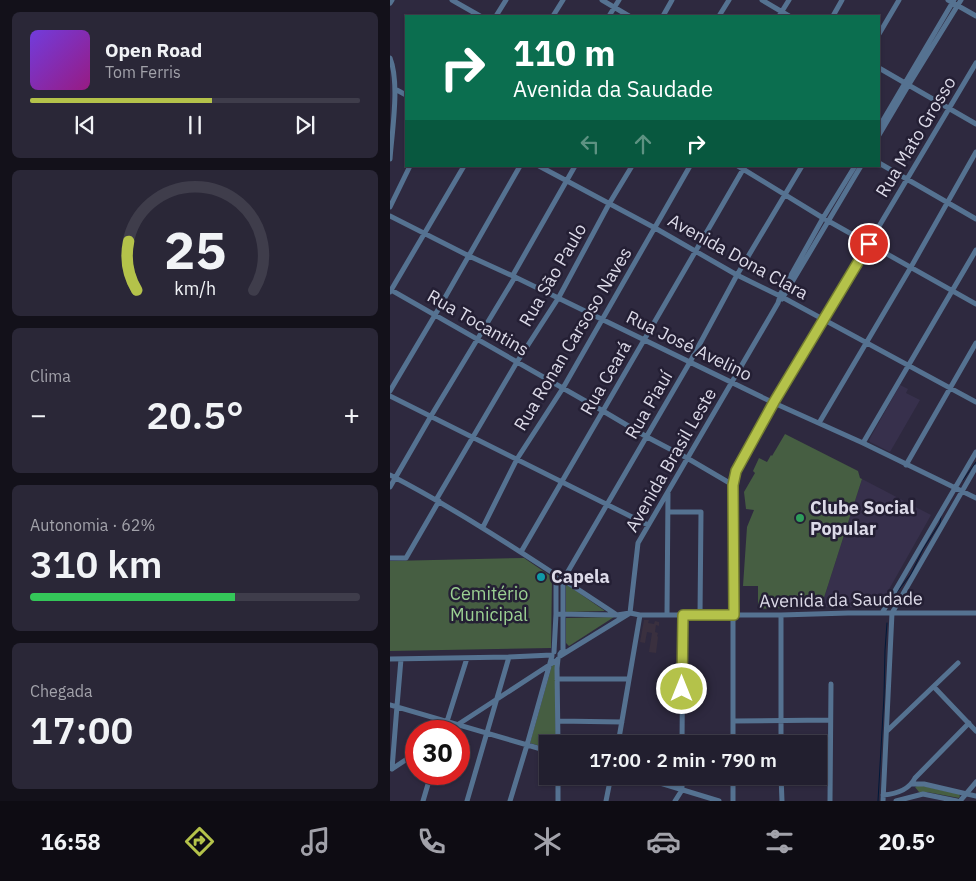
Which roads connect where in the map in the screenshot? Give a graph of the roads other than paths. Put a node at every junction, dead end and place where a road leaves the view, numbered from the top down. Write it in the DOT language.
graph roads {
  1 [pos="392,0"];
  2 [pos="452,0"];
  3 [pos="506,0"];
  4 [pos="563,0"];
  5 [pos="602,0"];
  6 [pos="619,0"];
  7 [pos="672,0"];
  8 [pos="729,0"];
  9 [pos="762,0"];
  10 [pos="789,0"];
  11 [pos="842,0"];
  12 [pos="899,0"];
  13 [pos="961,0"];
  14 [pos="953,2"];
  15 [pos="390,3"];
  16 [pos="614,8"];
  17 [pos="781,14"];
  18 [pos="478,15"];
  19 [pos="497,15"];
  20 [pos="554,15"];
  21 [pos="610,15"];
  22 [pos="627,15"];
  23 [pos="664,15"];
  24 [pos="720,15"];
  25 [pos="834,15"];
  26 [pos="976,16"];
  27 [pos="880,32"];
  28 [pos="390,58"];
  29 [pos="976,63"];
  30 [pos="880,69"];
  31 [pos="906,85"];
  32 [pos="396,89"];
  33 [pos="405,94"];
  34 [pos="949,109"];
  35 [pos="976,124"];
  36 [pos="880,125"];
  37 [pos="880,133"];
  38 [pos="976,152"];
  39 [pos="390,158"];
  40 [pos="880,165"];
  41 [pos="410,167"];
  42 [pos="463,167"];
  43 [pos="519,167"];
  44 [pos="541,167"];
  45 [pos="574,167"];
  46 [pos="631,167"];
  47 [pos="689,167"];
  48 [pos="801,167"];
  49 [pos="854,167"];
  50 [pos="860,167"];
  51 [pos="744,168"];
  52 [pos="907,179"];
  53 [pos="566,181"];
  54 [pos="785,194"];
  55 [pos="837,202"];
  56 [pos="947,203"];
  57 [pos="609,204"];
  58 [pos="390,207"];
  59 [pos="390,216"];
  60 [pos="976,219"];
  61 [pos="826,220"];
  62 [pos="655,228"];
  63 [pos="425,233"];
  64 [pos="869,244"];
  65 [pos="976,250"];
  66 [pos="696,251"];
  67 [pos="469,256"];
  68 [pos="910,267"];
  69 [pos="514,276"];
  70 [pos="737,276"];
  71 [pos="391,291"];
  72 [pos="952,292"];
  73 [pos="558,297"];
  74 [pos="782,297"];
  75 [pos="976,304"];
  76 [pos="435,315"];
  77 [pos="603,319"];
  78 [pos="824,320"];
  79 [pos="477,339"];
  80 [pos="644,340"];
  81 [pos="865,342"];
  82 [pos="976,343"];
  83 [pos="518,362"];
  84 [pos="690,362"];
  85 [pos="909,366"];
  86 [pos="732,382"];
  87 [pos="563,388"];
  88 [pos="951,388"];
  89 [pos="390,391"];
  90 [pos="390,396"];
  91 [pos="774,402"];
  92 [pos="976,402"];
  93 [pos="603,411"];
  94 [pos="431,416"];
  95 [pos="819,422"];
  96 [pos="473,437"];
  97 [pos="647,437"];
  98 [pos="863,443"];
  99 [pos="976,452"];
  100 [pos="687,458"];
  101 [pos="517,459"];
  102 [pos="906,465"];
  103 [pos="976,467"];
  104 [pos="393,476"];
  105 [pos="561,482"];
  106 [pos="733,485"];
  107 [pos="390,486"];
  108 [pos="954,488"];
  109 [pos="668,491"];
  110 [pos="962,491"];
  111 [pos="976,498"];
  112 [pos="438,500"];
  113 [pos="608,504"];
  114 [pos="668,512"];
  115 [pos="648,525"];
  116 [pos="483,528"];
  117 [pos="520,552"];
  118 [pos="390,558"];
  119 [pos="556,576"];
  120 [pos="563,580"];
  121 [pos="630,613"];
  122 [pos="887,613"];
  123 [pos="976,613"];
  124 [pos="556,614"];
  125 [pos="563,614"];
  126 [pos="617,615"];
  127 [pos="640,615"];
  128 [pos="667,615"];
  129 [pos="683,615"];
  130 [pos="700,615"];
  131 [pos="734,615"];
  132 [pos="781,615"];
  133 [pos="556,656"];
  134 [pos="467,658"];
  135 [pos="508,658"];
  136 [pos="390,659"];
  137 [pos="402,659"];
  138 [pos="958,664"];
  139 [pos="549,666"];
  140 [pos="557,679"];
  141 [pos="629,679"];
  142 [pos="830,684"];
  143 [pos="934,687"];
  144 [pos="497,698"];
  145 [pos="390,704"];
  146 [pos="396,706"];
  147 [pos="444,720"];
  148 [pos="447,720"];
  149 [pos="465,720"];
  150 [pos="830,720"];
  151 [pos="558,721"];
  152 [pos="733,721"];
  153 [pos="781,721"];
  154 [pos="622,722"];
  155 [pos="969,723"];
  156 [pos="470,728"];
  157 [pos="886,731"];
  158 [pos="976,731"];
  159 [pos="487,733"];
  160 [pos="558,735"];
  161 [pos="620,735"];
  162 [pos="682,735"];
  163 [pos="733,735"];
  164 [pos="781,735"];
  165 [pos="527,745"];
  166 [pos="539,748"];
  167 [pos="405,759"];
  168 [pos="391,769"];
  169 [pos="976,782"];
  170 [pos="912,784"];
  171 [pos="428,785"];
  172 [pos="558,785"];
  173 [pos="609,785"];
  174 [pos="666,785"];
  175 [pos="682,785"];
  176 [pos="733,785"];
  177 [pos="781,785"];
  178 [pos="682,790"];
  179 [pos="966,793"];
  180 [pos="918,795"];
  181 [pos="976,796"];
  182 [pos="883,798"];
  183 [pos="423,801"];
  184 [pos="467,801"];
  185 [pos="510,801"];
  186 [pos="558,801"];
  187 [pos="606,801"];
  188 [pos="675,801"];
  189 [pos="719,801"];
  190 [pos="733,801"];
  191 [pos="782,801"];
  192 [pos="830,801"];
  193 [pos="896,801"];
  194 [pos="958,801"];
  1 -- 15 [label="street"];
  2 -- 18 [label="street"];
  3 -- 19 [label="street"];
  4 -- 20 [label="street"];
  5 -- 16 [label="street"];
  6 -- 16 [label="street"];
  7 -- 23 [label="street"];
  8 -- 24 [label="street"];
  9 -- 17 [label="street"];
  10 -- 17 [label="street"];
  11 -- 25 [label="street"];
  12 -- 27 [label="street"];
  13 -- 14 [label="street"];
  14 -- 26 [label="street"];
  14 -- 31 [label="street"];
  16 -- 21 [label="street"];
  16 -- 22 [label="street"];
  28 -- 32 [label="street"];
  29 -- 34 [label="street, Rua Mato Grosso"];
  30 -- 31 [label="street"];
  31 -- 34 [label="street"];
  31 -- 36 [label="street"];
  31 -- 37 [label="street"];
  32 -- 33 [label="street"];
  32 -- 39 [label="street"];
  34 -- 35 [label="street"];
  34 -- 52 [label="street, Rua Mato Grosso"];
  38 -- 56 [label="street"];
  40 -- 52 [label="street"];
  41 -- 58 [label="street"];
  42 -- 63 [label="street"];
  43 -- 67 [label="street"];
  44 -- 53 [label="street, Avenida Dona Clara"];
  45 -- 53 [label="street"];
  46 -- 57 [label="street, Rua São Paulo"];
  47 -- 62 [label="street, Rua Ronan Carsoso Naves"];
  48 -- 54 [label="street, Rua Piauí"];
  49 -- 55 [label="street, Avenida Brasil Leste"];
  50 -- 55 [label="street, Avenida Brasil Leste"];
  51 -- 54 [label="street"];
  51 -- 66 [label="street, Rua Ceará"];
  52 -- 56 [label="street"];
  52 -- 64 [label="street, Rua Mato Grosso"];
  53 -- 57 [label="street, Avenida Dona Clara"];
  53 -- 69 [label="street"];
  54 -- 61 [label="street"];
  54 -- 70 [label="street, Rua Piauí"];
  55 -- 61 [label="street, Avenida Brasil Leste"];
  56 -- 60 [label="street"];
  56 -- 68 [label="street"];
  57 -- 62 [label="street, Avenida Dona Clara"];
  57 -- 73 [label="street, Rua São Paulo"];
  59 -- 63 [label="street, Rua José Avelino"];
  61 -- 64 [label="street"];
  61 -- 74 [label="street, Avenida Brasil Leste"];
  62 -- 66 [label="street, Avenida Dona Clara"];
  62 -- 77 [label="street, Rua Ronan Carsoso Naves"];
  63 -- 67 [label="street, Rua José Avelino"];
  63 -- 71 [label="street"];
  64 -- 68 [label="street"];
  64 -- 78 [label="street, Rua Mato Grosso"];
  65 -- 72 [label="street"];
  66 -- 70 [label="street, Avenida Dona Clara"];
  66 -- 80 [label="street, Rua Ceará"];
  67 -- 69 [label="street, Rua José Avelino"];
  67 -- 76 [label="street"];
  68 -- 72 [label="street"];
  68 -- 81 [label="street"];
  69 -- 73 [label="street, Rua José Avelino"];
  69 -- 79 [label="street"];
  70 -- 74 [label="street, Avenida Dona Clara"];
  70 -- 84 [label="street, Rua Piauí"];
  71 -- 76 [label="street, Rua Tocantins"];
  72 -- 75 [label="street"];
  72 -- 85 [label="street"];
  73 -- 77 [label="street, Rua José Avelino"];
  73 -- 83 [label="street, Rua São Paulo"];
  74 -- 78 [label="street, Avenida Dona Clara"];
  74 -- 86 [label="street, Avenida Brasil Leste"];
  76 -- 79 [label="street, Rua Tocantins"];
  76 -- 89 [label="street"];
  77 -- 80 [label="street, Rua José Avelino"];
  77 -- 87 [label="street, Rua Ronan Carsoso Naves"];
  78 -- 81 [label="street, Avenida Dona Clara"];
  78 -- 91 [label="street, Rua Mato Grosso"];
  79 -- 83 [label="street, Rua Tocantins"];
  79 -- 94 [label="street"];
  80 -- 84 [label="street, Rua José Avelino"];
  80 -- 93 [label="street, Rua Ceará"];
  81 -- 85 [label="street, Avenida Dona Clara"];
  81 -- 95 [label="street"];
  82 -- 88 [label="street"];
  83 -- 87 [label="street, Rua Tocantins"];
  83 -- 96 [label="street, Rua São Paulo"];
  84 -- 86 [label="street, Rua José Avelino"];
  84 -- 97 [label="street, Rua Piauí"];
  85 -- 88 [label="street, Avenida Dona Clara"];
  85 -- 98 [label="street"];
  86 -- 91 [label="street, Rua José Avelino"];
  86 -- 100 [label="street, Avenida Brasil Leste"];
  87 -- 93 [label="street, Rua Tocantins"];
  87 -- 101 [label="street, Rua Ronan Carsoso Naves"];
  88 -- 92 [label="street, Avenida Dona Clara"];
  88 -- 102 [label="street"];
  90 -- 94 [label="street"];
  91 -- 95 [label="street, Rua José Avelino"];
  91 -- 106 [label="street, Rua Mato Grosso"];
  93 -- 97 [label="street, Rua Tocantins"];
  93 -- 105 [label="street, Rua Ceará"];
  94 -- 96 [label="street"];
  94 -- 104 [label="street"];
  95 -- 98 [label="street, Rua José Avelino"];
  96 -- 101 [label="street"];
  96 -- 112 [label="street, Rua São Paulo"];
  97 -- 100 [label="street, Rua Tocantins"];
  97 -- 113 [label="street, Rua Piauí"];
  98 -- 102 [label="street, Rua José Avelino"];
  99 -- 108 [label="street"];
  100 -- 106 [label="street, Rua Tocantins"];
  100 -- 109 [label="street, Avenida Brasil Leste"];
  101 -- 105 [label="street"];
  101 -- 116 [label="street, Rua Ronan Carsoso Naves"];
  102 -- 108 [label="street, Rua José Avelino"];
  103 -- 110 [label="street"];
  104 -- 107 [label="street"];
  104 -- 112 [label="street"];
  105 -- 113 [label="street"];
  105 -- 117 [label="street, Rua Ceará"];
  106 -- 131 [label="street, Rua Mato Grosso"];
  108 -- 110 [label="street, Rua José Avelino"];
  108 -- 122 [label="street"];
  109 -- 114 [label="street"];
  109 -- 115 [label="street, Avenida Brasil Leste"];
  110 -- 111 [label="street, Rua José Avelino"];
  110 -- 122 [label="street"];
  112 -- 116 [label="street"];
  112 -- 118 [label="street, Rua São Paulo"];
  113 -- 115 [label="street"];
  113 -- 120 [label="street, Rua Piauí"];
  114 -- 128 [label="street"];
  114 -- 130 [label="street"];
  115 -- 121 [label="street, Avenida Brasil Leste"];
  116 -- 117 [label="street"];
  117 -- 119 [label="street"];
  119 -- 120 [label="street"];
  119 -- 124 [label="street"];
  120 -- 125 [label="street"];
  120 -- 126 [label="street"];
  121 -- 126 [label="street, Avenida da Saudade"];
  121 -- 127 [label="street, Avenida da Saudade"];
  121 -- 133 [label="street"];
  122 -- 123 [label="street, Avenida da Saudade"];
  122 -- 132 [label="street, Avenida da Saudade"];
  122 -- 157 [label="street"];
  124 -- 125 [label="street, Avenida da Saudade"];
  124 -- 133 [label="street"];
  125 -- 126 [label="street, Avenida da Saudade"];
  125 -- 133 [label="street"];
  127 -- 128 [label="street, Avenida da Saudade"];
  127 -- 141 [label="street"];
  128 -- 129 [label="street, Avenida da Saudade"];
  129 -- 130 [label="street, Avenida da Saudade"];
  129 -- 162 [label="street"];
  130 -- 131 [label="street, Avenida da Saudade"];
  131 -- 132 [label="street, Avenida da Saudade"];
  131 -- 152 [label="street, Rua Mato Grosso"];
  132 -- 153 [label="street"];
  133 -- 135 [label="street"];
  133 -- 139 [label="street"];
  133 -- 140 [label="street"];
  134 -- 135 [label="street"];
  134 -- 137 [label="street"];
  134 -- 148 [label="street"];
  135 -- 144 [label="street"];
  136 -- 137 [label="street"];
  137 -- 146 [label="street"];
  138 -- 143 [label="street"];
  139 -- 144 [label="street"];
  139 -- 165 [label="street"];
  140 -- 141 [label="street"];
  140 -- 151 [label="street"];
  141 -- 154 [label="street"];
  142 -- 150 [label="street"];
  143 -- 155 [label="street"];
  143 -- 157 [label="street"];
  144 -- 149 [label="street"];
  144 -- 159 [label="street"];
  145 -- 146 [label="street"];
  146 -- 147 [label="street"];
  146 -- 168 [label="street"];
  150 -- 153 [label="street"];
  150 -- 192 [label="street"];
  151 -- 154 [label="street"];
  151 -- 160 [label="street"];
  152 -- 153 [label="street"];
  152 -- 163 [label="street, Rua Mato Grosso"];
  153 -- 164 [label="street"];
  154 -- 161 [label="street"];
  155 -- 158 [label="street"];
  155 -- 170 [label="street"];
  156 -- 159 [label="street"];
  157 -- 182 [label="street"];
  159 -- 165 [label="street"];
  159 -- 184 [label="street"];
  165 -- 166 [label="street"];
  165 -- 185 [label="street"];
  167 -- 168 [label="street"];
  169 -- 179 [label="street"];
  170 -- 179 [label="street"];
  170 -- 180 [label="street"];
  170 -- 182 [label="street"];
  171 -- 183 [label="street"];
  172 -- 186 [label="street"];
  173 -- 187 [label="street"];
  174 -- 178 [label="street"];
  175 -- 178 [label="street"];
  176 -- 190 [label="street"];
  177 -- 191 [label="street"];
  178 -- 188 [label="street"];
  178 -- 189 [label="street"];
  179 -- 181 [label="street"];
  179 -- 194 [label="street"];
  180 -- 193 [label="street"];
  180 -- 194 [label="street"];
}
